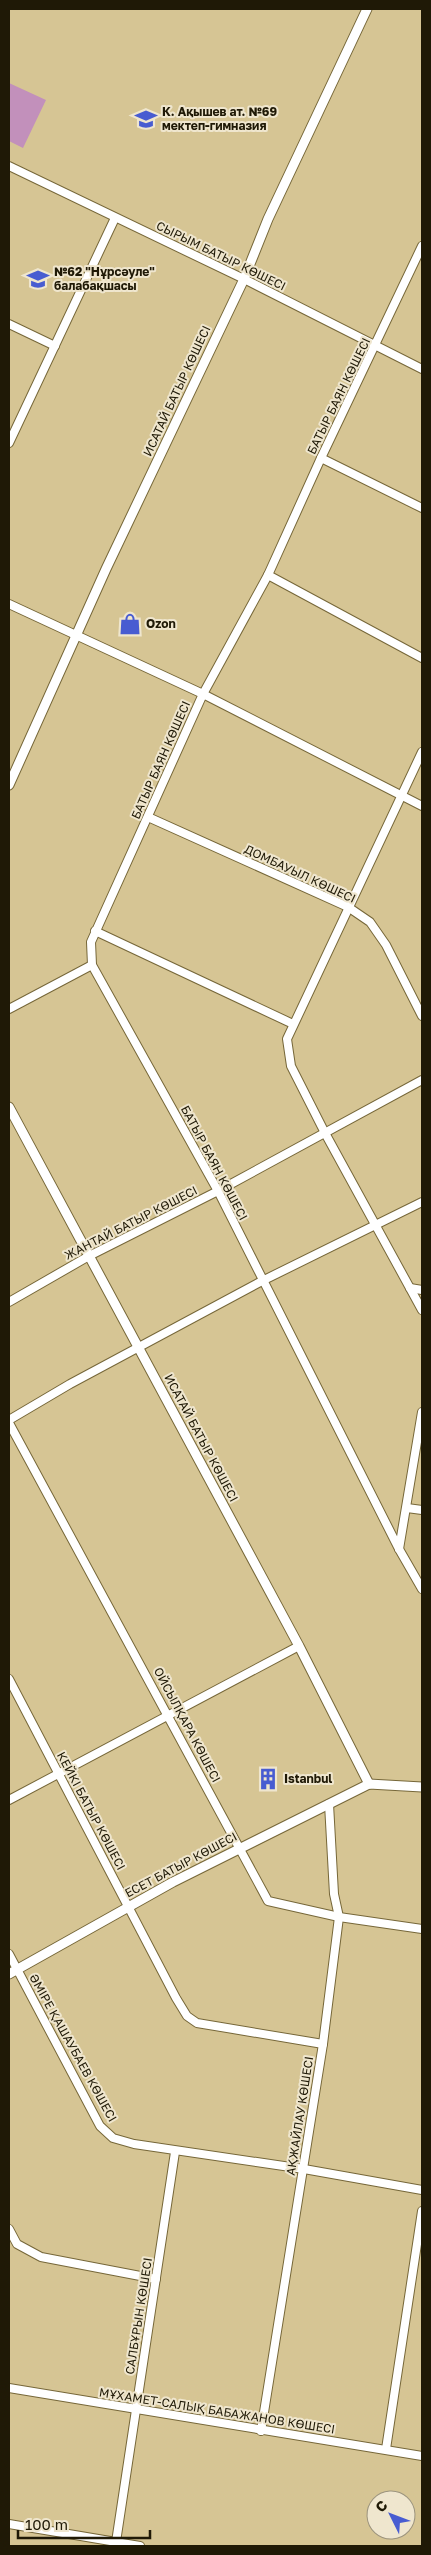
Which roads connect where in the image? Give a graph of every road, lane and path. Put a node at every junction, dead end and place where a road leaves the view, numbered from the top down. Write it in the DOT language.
graph roads {
  1 [pos="366,9"];
  2 [pos="9,166"];
  3 [pos="115,218"];
  4 [pos="422,246"];
  5 [pos="244,279"];
  6 [pos="9,324"];
  7 [pos="55,346"];
  8 [pos="375,346"];
  9 [pos="422,369"];
  10 [pos="9,443"];
  11 [pos="321,458"];
  12 [pos="422,508"];
  13 [pos="268,575"];
  14 [pos="9,604"];
  15 [pos="78,634"];
  16 [pos="422,658"];
  17 [pos="203,694"];
  18 [pos="422,752"];
  19 [pos="9,785"];
  20 [pos="402,796"];
  21 [pos="422,806"];
  22 [pos="148,817"];
  23 [pos="348,907"];
  24 [pos="95,931"];
  25 [pos="92,965"];
  26 [pos="9,1009"];
  27 [pos="422,1016"];
  28 [pos="293,1024"];
  29 [pos="422,1080"];
  30 [pos="9,1107"];
  31 [pos="324,1133"];
  32 [pos="218,1191"];
  33 [pos="422,1202"];
  34 [pos="376,1226"];
  35 [pos="89,1256"];
  36 [pos="262,1281"];
  37 [pos="410,1288"];
  38 [pos="422,1290"];
  39 [pos="9,1302"];
  40 [pos="422,1310"];
  41 [pos="138,1347"];
  42 [pos="422,1412"];
  43 [pos="9,1422"];
  44 [pos="406,1508"];
  45 [pos="422,1510"];
  46 [pos="399,1550"];
  47 [pos="422,1589"];
  48 [pos="299,1646"];
  49 [pos="9,1678"];
  50 [pos="169,1715"];
  51 [pos="58,1773"];
  52 [pos="368,1784"];
  53 [pos="422,1787"];
  54 [pos="9,1800"];
  55 [pos="329,1804"];
  56 [pos="240,1847"];
  57 [pos="129,1907"];
  58 [pos="339,1917"];
  59 [pos="422,1929"];
  60 [pos="9,1954"];
  61 [pos="13,1971"];
  62 [pos="323,2044"];
  63 [pos="175,2152"];
  64 [pos="304,2169"];
  65 [pos="422,2190"];
  66 [pos="422,2211"];
  67 [pos="9,2229"];
  68 [pos="156,2279"];
  69 [pos="9,2388"];
  70 [pos="135,2410"];
  71 [pos="261,2431"];
  72 [pos="386,2449"];
  73 [pos="422,2456"];
  74 [pos="9,2524"];
  75 [pos="116,2542"];
  76 [pos="140,2546"];
  1 -- 5 [label="street, ИСАТАЙ БАТЫР КӨШЕСІ"];
  2 -- 3 [label="street, СЫРЫМ БАТЫР КӨШЕСІ"];
  3 -- 5 [label="street, СЫРЫМ БАТЫР КӨШЕСІ"];
  3 -- 7 [label="street"];
  4 -- 8 [label="street, БАТЫР БАЯН КӨШЕСІ"];
  5 -- 8 [label="street, СЫРЫМ БАТЫР КӨШЕСІ"];
  5 -- 15 [label="street, ИСАТАЙ БАТЫР КӨШЕСІ"];
  6 -- 7 [label="street"];
  7 -- 10 [label="street"];
  8 -- 9 [label="street, СЫРЫМ БАТЫР КӨШЕСІ"];
  8 -- 11 [label="street, БАТЫР БАЯН КӨШЕСІ"];
  11 -- 12 [label="street"];
  11 -- 13 [label="street, БАТЫР БАЯН КӨШЕСІ"];
  13 -- 16 [label="street"];
  13 -- 17 [label="street, БАТЫР БАЯН КӨШЕСІ"];
  14 -- 15 [label="street"];
  15 -- 17 [label="street"];
  15 -- 19 [label="street, ИСАТАЙ БАТЫР КӨШЕСІ"];
  17 -- 20 [label="street"];
  17 -- 22 [label="street, БАТЫР БАЯН КӨШЕСІ"];
  18 -- 20 [label="street"];
  20 -- 21 [label="street"];
  20 -- 23 [label="street"];
  22 -- 23 [label="street, ДОМБАУЫЛ КӨШЕСІ"];
  22 -- 24 [label="street, БАТЫР БАЯН КӨШЕСІ"];
  23 -- 27 [label="street, ДОМБАУЫЛ КӨШЕСІ"];
  23 -- 28 [label="street"];
  24 -- 25 [label="street, БАТЫР БАЯН КӨШЕСІ"];
  24 -- 28 [label="street"];
  25 -- 26 [label="street"];
  25 -- 32 [label="street, БАТЫР БАЯН КӨШЕСІ"];
  28 -- 31 [label="street"];
  29 -- 31 [label="street, ЖАНТАЙ БАТЫР КӨШЕСІ"];
  30 -- 35 [label="street, ИСАТАЙ БАТЫР КӨШЕСІ"];
  31 -- 32 [label="street, ЖАНТАЙ БАТЫР КӨШЕСІ"];
  31 -- 34 [label="street"];
  32 -- 35 [label="street, ЖАНТАЙ БАТЫР КӨШЕСІ"];
  32 -- 36 [label="street, БАТЫР БАЯН КӨШЕСІ"];
  33 -- 34 [label="street"];
  34 -- 36 [label="street"];
  34 -- 37 [label="street"];
  35 -- 39 [label="street, ЖАНТАЙ БАТЫР КӨШЕСІ"];
  35 -- 41 [label="street, ИСАТАЙ БАТЫР КӨШЕСІ"];
  36 -- 41 [label="street"];
  36 -- 46 [label="street, БАТЫР БАЯН КӨШЕСІ"];
  37 -- 38 [label="street"];
  37 -- 40 [label="street"];
  41 -- 43 [label="street"];
  41 -- 48 [label="street, ИСАТАЙ БАТЫР КӨШЕСІ"];
  42 -- 44 [label="street"];
  43 -- 50 [label="street, ОЙСЫЛҚАРА КӨШЕСІ"];
  44 -- 45 [label="street"];
  44 -- 46 [label="street"];
  46 -- 47 [label="street, БАТЫР БАЯН КӨШЕСІ"];
  48 -- 50 [label="street"];
  48 -- 52 [label="street, ИСАТАЙ БАТЫР КӨШЕСІ"];
  49 -- 51 [label="street, КЕЙКІ БАТЫР КӨШЕСІ"];
  50 -- 51 [label="street"];
  50 -- 56 [label="street, ОЙСЫЛҚАРА КӨШЕСІ"];
  51 -- 54 [label="street"];
  51 -- 57 [label="street, КЕЙКІ БАТЫР КӨШЕСІ"];
  52 -- 53 [label="street"];
  52 -- 55 [label="street, ЕСЕТ БАТЫР КӨШЕСІ"];
  55 -- 56 [label="street, ЕСЕТ БАТЫР КӨШЕСІ"];
  55 -- 58 [label="street, АҚЖАЙЛАУ КӨШЕСІ"];
  56 -- 57 [label="street, ЕСЕТ БАТЫР КӨШЕСІ"];
  56 -- 58 [label="street, ОЙСЫЛҚАРА КӨШЕСІ"];
  57 -- 61 [label="street, ЕСЕТ БАТЫР КӨШЕСІ"];
  57 -- 62 [label="street, КЕЙКІ БАТЫР КӨШЕСІ"];
  58 -- 59 [label="street, ОЙСЫЛҚАРА КӨШЕСІ"];
  58 -- 62 [label="street, АҚЖАЙЛАУ КӨШЕСІ"];
  60 -- 61 [label="street, ӘМІРЕ ҚАШАУБАЕВ КӨШЕСІ"];
  61 -- 63 [label="street, ӘМІРЕ ҚАШАУБАЕВ КӨШЕСІ"];
  62 -- 64 [label="street, АҚЖАЙЛАУ КӨШЕСІ"];
  63 -- 64 [label="street, ӘМІРЕ ҚАШАУБАЕВ КӨШЕСІ"];
  63 -- 68 [label="street, САЛБҰРЫН КӨШЕСІ"];
  64 -- 65 [label="street, ӘМІРЕ ҚАШАУБАЕВ КӨШЕСІ"];
  64 -- 71 [label="street, АҚЖАЙЛАУ КӨШЕСІ"];
  66 -- 72 [label="street"];
  67 -- 68 [label="street"];
  68 -- 70 [label="street, САЛБҰРЫН КӨШЕСІ"];
  69 -- 70 [label="street, МҰХАМЕТ-САЛЫҚ БАБАЖАНОВ КӨШЕСІ"];
  70 -- 71 [label="street, МҰХАМЕТ-САЛЫҚ БАБАЖАНОВ КӨШЕСІ"];
  70 -- 75 [label="street, САЛБҰРЫН КӨШЕСІ"];
  71 -- 72 [label="street, МҰХАМЕТ-САЛЫҚ БАБАЖАНОВ КӨШЕСІ"];
  72 -- 73 [label="street, МҰХАМЕТ-САЛЫҚ БАБАЖАНОВ КӨШЕСІ"];
  74 -- 75 [label="street"];
  75 -- 76 [label="street"];
}
